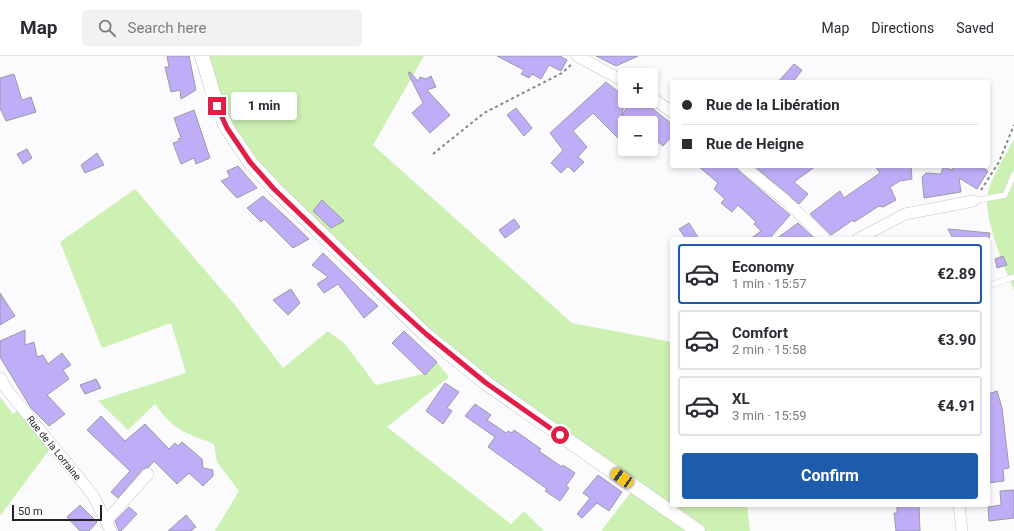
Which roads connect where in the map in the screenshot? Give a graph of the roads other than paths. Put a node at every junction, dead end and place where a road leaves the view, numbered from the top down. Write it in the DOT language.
graph roads {
  1 [pos="202,56"];
  2 [pos="578,57"];
  3 [pos="618,78"];
  4 [pos="658,102"];
  5 [pos="670,111"];
  6 [pos="746,168"];
  7 [pos="1014,174"];
  8 [pos="973,201"];
  9 [pos="824,237"];
  10 [pos="862,237"];
  11 [pos="1014,277"];
  12 [pos="990,285"];
  13 [pos="0,378"];
  14 [pos="148,474"];
  15 [pos="959,507"];
  16 [pos="109,526"];
  17 [pos="698,531"];
  18 [pos="962,531"];
  1 -- 17 [label="street"];
  2 -- 3 [label="street"];
  4 -- 5 [label="street"];
  6 -- 9 [label="street"];
  7 -- 8 [label="lane"];
  8 -- 10 [label="street"];
  11 -- 12 [label="lane"];
  13 -- 16 [label="street, Rue de la Lorraine"];
  14 -- 16 [label="street, Rue de la Lorraine"];
  15 -- 18 [label="street"];
}
